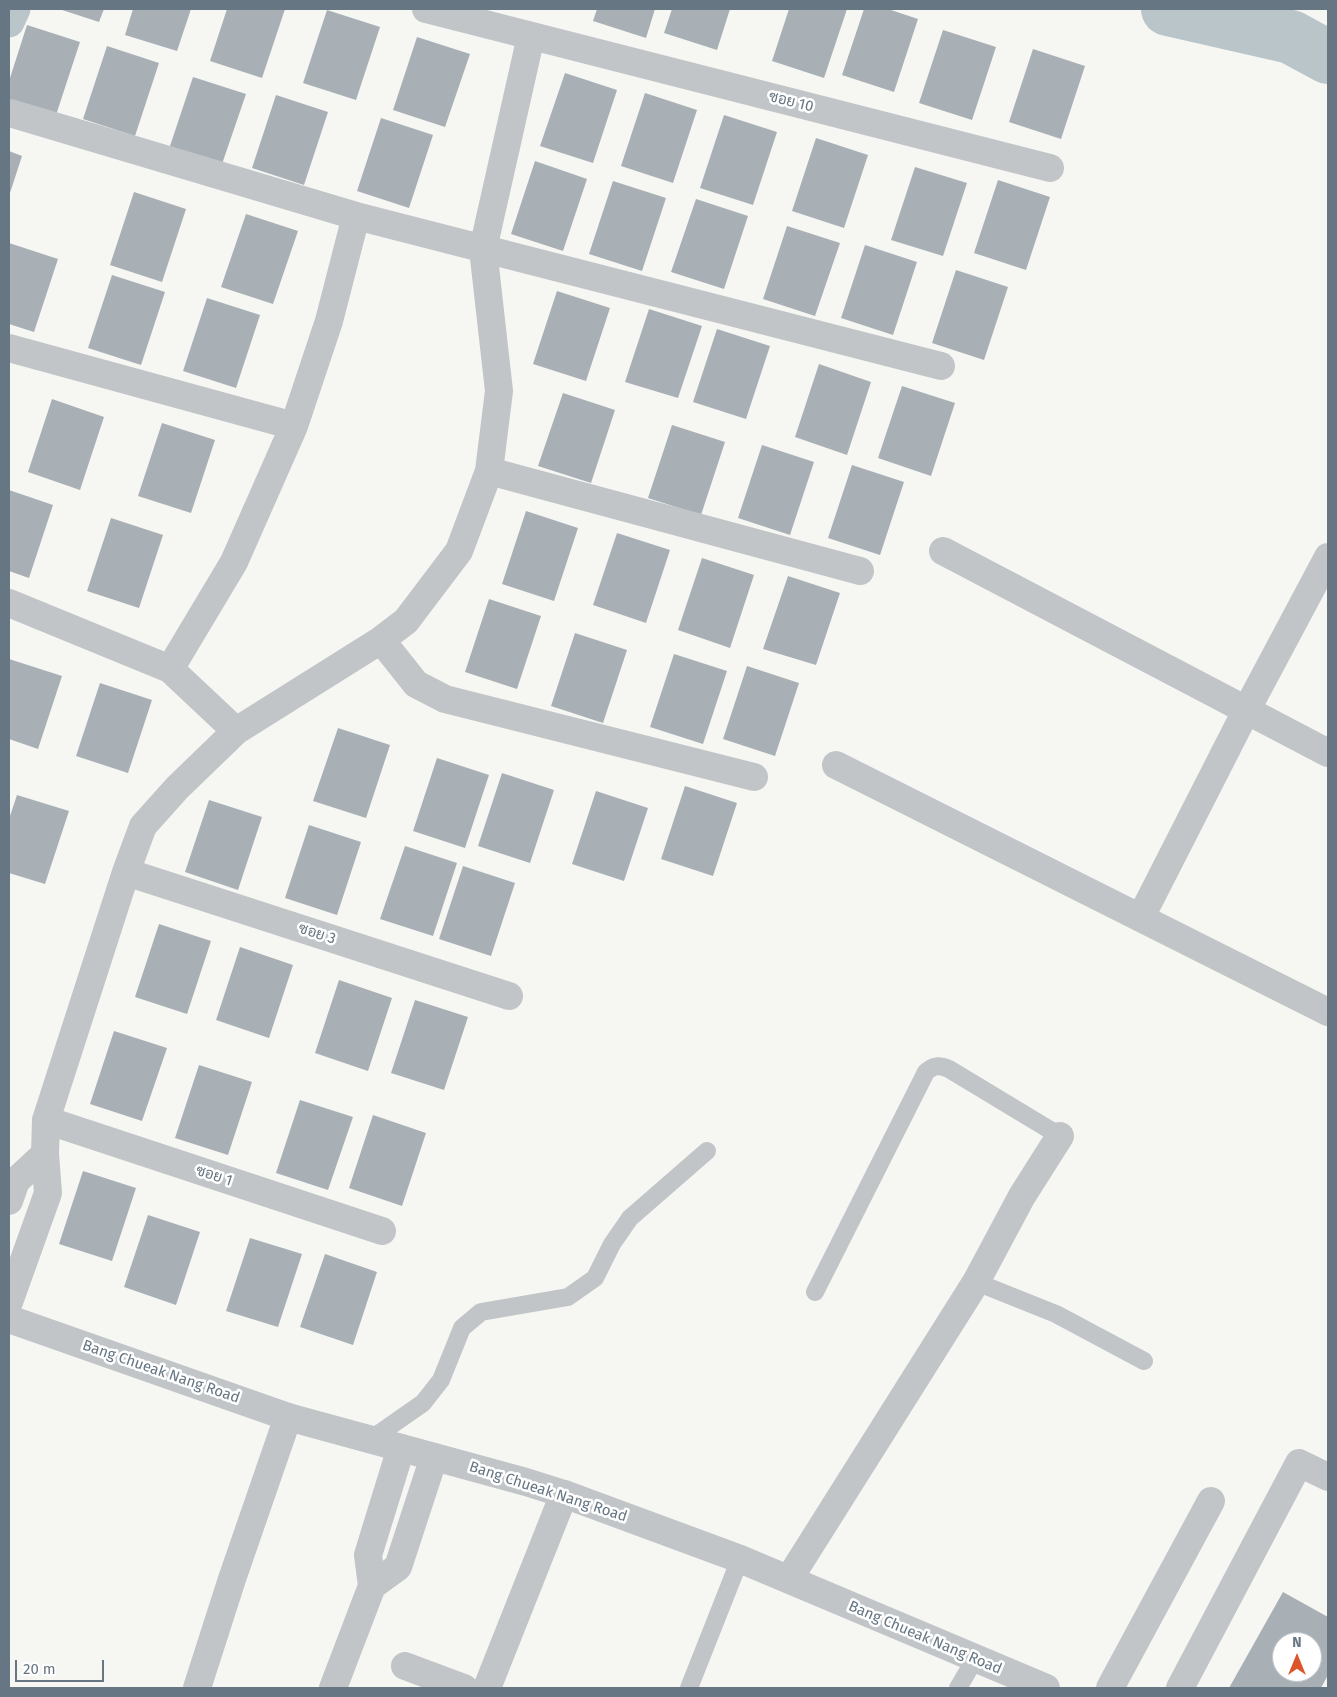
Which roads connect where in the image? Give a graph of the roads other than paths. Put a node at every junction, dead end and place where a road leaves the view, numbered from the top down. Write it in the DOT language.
graph roads {
  1 [pos="426,9"];
  2 [pos="531,36"];
  3 [pos="10,114"];
  4 [pos="1050,168"];
  5 [pos="356,216"];
  6 [pos="483,249"];
  7 [pos="9,348"];
  8 [pos="941,366"];
  9 [pos="294,426"];
  10 [pos="489,471"];
  11 [pos="943,551"];
  12 [pos="1328,557"];
  13 [pos="860,571"];
  14 [pos="9,603"];
  15 [pos="381,640"];
  16 [pos="170,669"];
  17 [pos="1246,711"];
  18 [pos="236,731"];
  19 [pos="1328,753"];
  20 [pos="836,764"];
  21 [pos="754,777"];
  22 [pos="126,872"];
  23 [pos="1141,917"];
  24 [pos="509,996"];
  25 [pos="1328,1012"];
  26 [pos="46,1120"];
  27 [pos="1060,1136"];
  28 [pos="707,1151"];
  29 [pos="45,1154"];
  30 [pos="9,1201"];
  31 [pos="382,1231"];
  32 [pos="976,1282"];
  33 [pos="816,1292"];
  34 [pos="9,1302"];
  35 [pos="9,1320"];
  36 [pos="1144,1361"];
  37 [pos="288,1417"];
  38 [pos="370,1440"];
  39 [pos="401,1448"];
  40 [pos="434,1457"];
  41 [pos="1328,1476"];
  42 [pos="564,1494"];
  43 [pos="1211,1501"];
  44 [pos="740,1558"];
  45 [pos="788,1579"];
  46 [pos="372,1586"];
  47 [pos="975,1659"];
  48 [pos="406,1666"];
  49 [pos="197,1688"];
  50 [pos="333,1688"];
  51 [pos="464,1688"];
  52 [pos="487,1688"];
  53 [pos="689,1688"];
  54 [pos="958,1688"];
  55 [pos="1046,1688"];
  56 [pos="1110,1688"];
  57 [pos="1180,1688"];
  1 -- 2 [label="street, ซอย 10"];
  2 -- 4 [label="street, ซอย 10"];
  2 -- 6 [label="street"];
  3 -- 5 [label="street"];
  5 -- 6 [label="street"];
  5 -- 9 [label="street"];
  6 -- 8 [label="street"];
  6 -- 10 [label="street"];
  7 -- 9 [label="street"];
  9 -- 16 [label="street"];
  10 -- 13 [label="street"];
  10 -- 15 [label="street"];
  11 -- 17 [label="street"];
  12 -- 17 [label="street"];
  14 -- 16 [label="street"];
  15 -- 18 [label="street"];
  15 -- 21 [label="street"];
  16 -- 18 [label="street"];
  17 -- 19 [label="street"];
  17 -- 23 [label="street"];
  18 -- 22 [label="street"];
  20 -- 23 [label="street"];
  22 -- 24 [label="street, ซอย 3"];
  22 -- 26 [label="street"];
  23 -- 25 [label="street"];
  26 -- 29 [label="street"];
  26 -- 31 [label="street, ซอย 1"];
  27 -- 32 [label="street"];
  27 -- 33 [label="lane"];
  28 -- 38 [label="lane"];
  29 -- 30 [label="street"];
  29 -- 34 [label="street"];
  32 -- 36 [label="lane"];
  32 -- 45 [label="street"];
  35 -- 37 [label="street, Bang Chueak Nang Road"];
  37 -- 38 [label="street, Bang Chueak Nang Road"];
  37 -- 49 [label="street"];
  38 -- 39 [label="street, Bang Chueak Nang Road"];
  39 -- 40 [label="street, Bang Chueak Nang Road"];
  39 -- 46 [label="street"];
  40 -- 42 [label="street, Bang Chueak Nang Road"];
  40 -- 46 [label="street"];
  41 -- 57 [label="street"];
  42 -- 44 [label="street, Bang Chueak Nang Road"];
  42 -- 52 [label="street"];
  43 -- 56 [label="street"];
  44 -- 45 [label="street, Bang Chueak Nang Road"];
  44 -- 53 [label="lane"];
  45 -- 47 [label="street, Bang Chueak Nang Road"];
  46 -- 50 [label="street"];
  47 -- 54 [label="lane"];
  47 -- 55 [label="street, Bang Chueak Nang Road"];
  48 -- 51 [label="street"];
}
